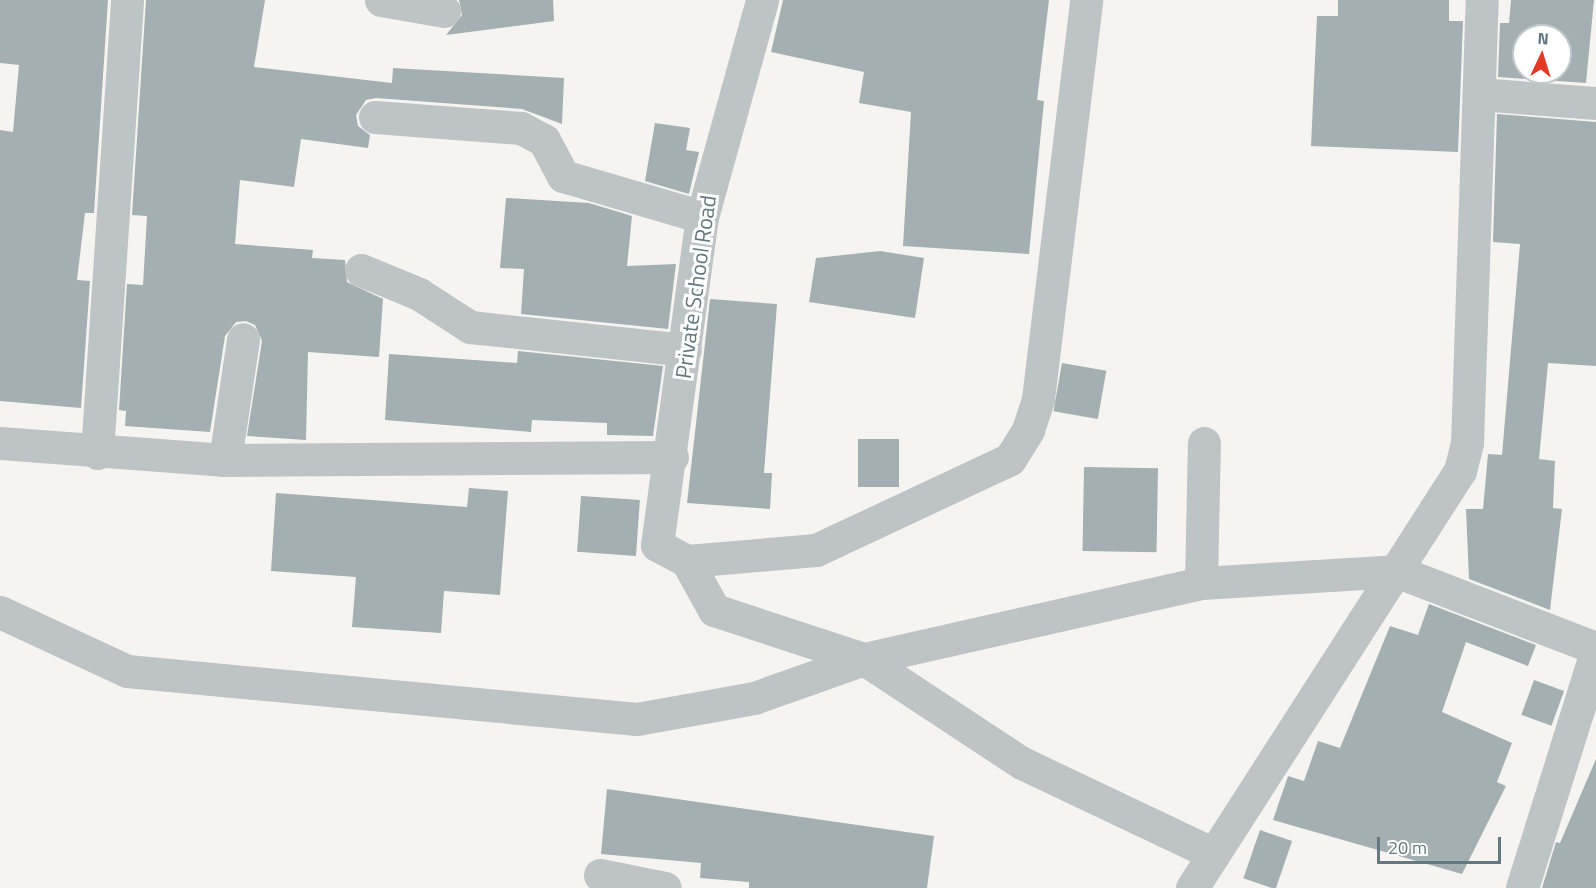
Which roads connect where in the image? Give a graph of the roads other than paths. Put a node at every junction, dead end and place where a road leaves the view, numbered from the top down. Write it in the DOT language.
graph roads {
  1 [pos="126,0"];
  2 [pos="381,0"];
  3 [pos="762,0"];
  4 [pos="1086,0"];
  5 [pos="1482,0"];
  6 [pos="444,11"];
  7 [pos="1479,94"];
  8 [pos="1596,103"];
  9 [pos="375,117"];
  10 [pos="702,217"];
  11 [pos="361,270"];
  12 [pos="243,339"];
  13 [pos="685,350"];
  14 [pos="0,443"];
  15 [pos="1204,443"];
  16 [pos="97,453"];
  17 [pos="672,457"];
  18 [pos="225,460"];
  19 [pos="687,561"];
  20 [pos="1396,571"];
  21 [pos="1201,584"];
  22 [pos="0,612"];
  23 [pos="1596,650"];
  24 [pos="864,659"];
  25 [pos="1214,854"];
  26 [pos="600,875"];
  27 [pos="665,888"];
  28 [pos="1192,888"];
  29 [pos="1522,888"];
  1 -- 16 [label="street"];
  2 -- 6 [label="street"];
  3 -- 10 [label="street, Private School Road"];
  4 -- 19 [label="street"];
  5 -- 7 [label="street"];
  7 -- 8 [label="street"];
  7 -- 20 [label="street"];
  9 -- 10 [label="street"];
  10 -- 13 [label="street, Private School Road"];
  11 -- 13 [label="street"];
  12 -- 18 [label="street"];
  13 -- 17 [label="street, Private School Road"];
  14 -- 16 [label="street"];
  15 -- 21 [label="street"];
  16 -- 18 [label="street"];
  17 -- 18 [label="street"];
  17 -- 19 [label="street, Private School Road"];
  19 -- 24 [label="street"];
  20 -- 21 [label="street"];
  20 -- 23 [label="street"];
  20 -- 25 [label="street"];
  21 -- 24 [label="street"];
  22 -- 24 [label="street"];
  23 -- 29 [label="street"];
  24 -- 25 [label="street"];
  25 -- 28 [label="street"];
  26 -- 27 [label="street"];
}
